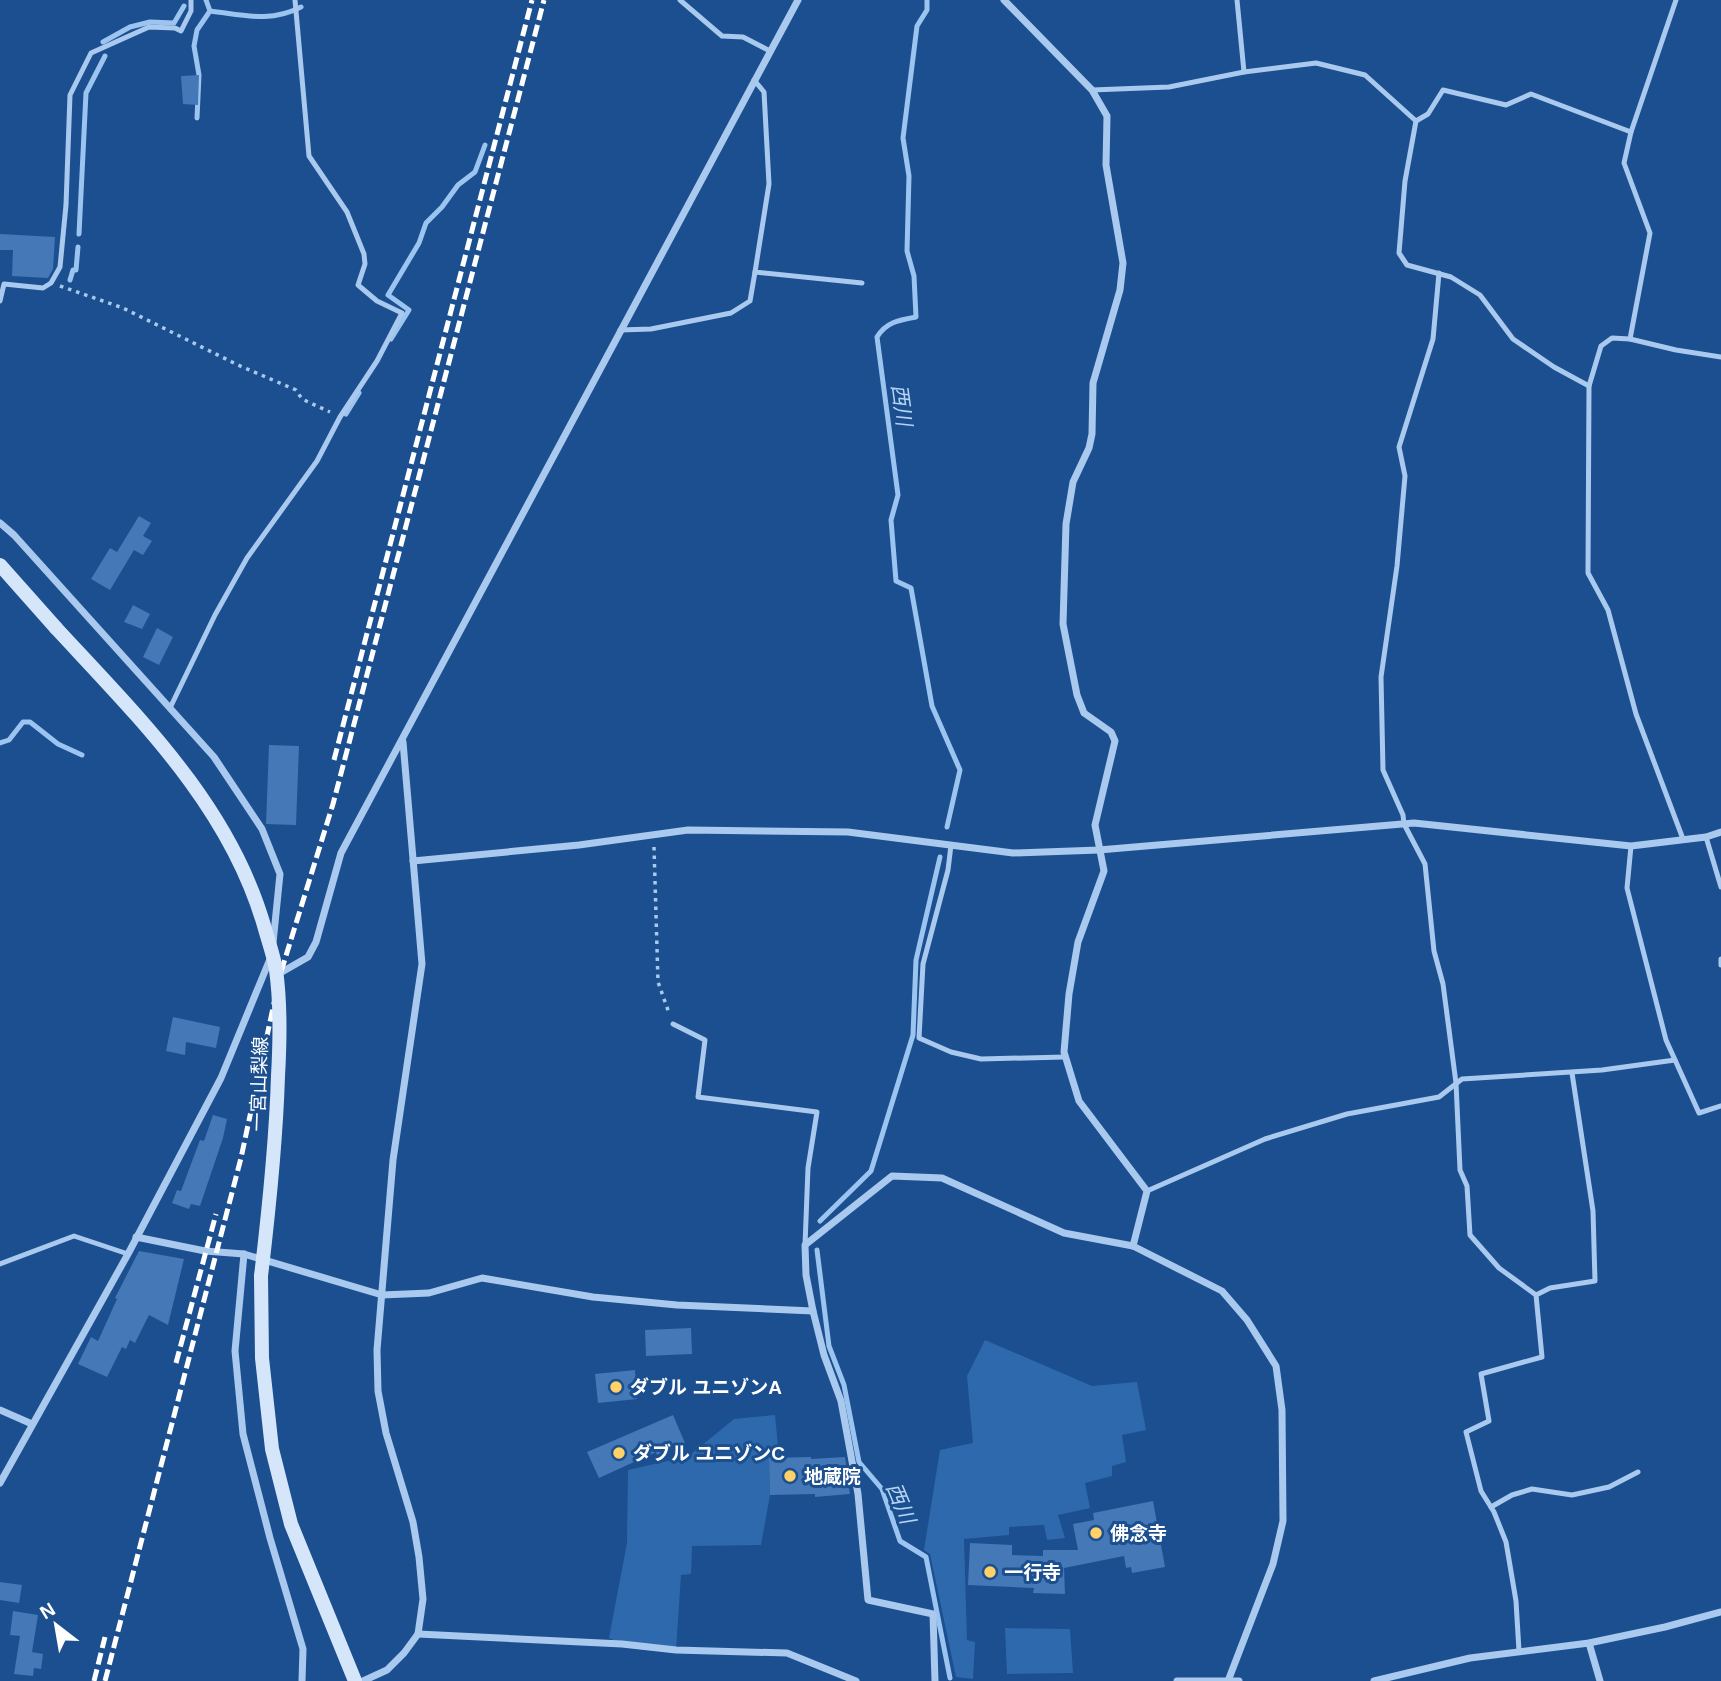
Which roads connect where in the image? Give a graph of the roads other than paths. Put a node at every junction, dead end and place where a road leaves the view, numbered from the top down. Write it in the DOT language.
graph roads {
  1 [pos="191,0"];
  2 [pos="295,0"];
  3 [pos="680,0"];
  4 [pos="798,0"];
  5 [pos="1004,0"];
  6 [pos="1237,0"];
  7 [pos="1676,0"];
  8 [pos="770,51"];
  9 [pos="1244,72"];
  10 [pos="754,79"];
  11 [pos="1092,90"];
  12 [pos="1416,121"];
  13 [pos="1631,132"];
  14 [pos="755,272"];
  15 [pos="1439,273"];
  16 [pos="862,283"];
  17 [pos="2,284"];
  18 [pos="0,301"];
  19 [pos="620,330"];
  20 [pos="1630,339"];
  21 [pos="1721,357"];
  22 [pos="1589,386"];
  23 [pos="0,523"];
  24 [pos="0,565"];
  25 [pos="170,708"];
  26 [pos="403,741"];
  27 [pos="1404,824"];
  28 [pos="1721,832"];
  29 [pos="1706,837"];
  30 [pos="1683,839"];
  31 [pos="951,845"];
  32 [pos="1631,846"];
  33 [pos="1099,850"];
  34 [pos="413,861"];
  35 [pos="1721,887"];
  36 [pos="271,957"];
  37 [pos="1721,959"];
  38 [pos="1721,965"];
  39 [pos="673,1024"];
  40 [pos="1065,1057"];
  41 [pos="1675,1060"];
  42 [pos="1572,1073"];
  43 [pos="1456,1083"];
  44 [pos="1721,1106"];
  45 [pos="1147,1191"];
  46 [pos="136,1237"];
  47 [pos="805,1245"];
  48 [pos="1133,1246"];
  49 [pos="128,1254"];
  50 [pos="244,1254"];
  51 [pos="0,1264"];
  52 [pos="382,1295"];
  53 [pos="1536,1296"];
  54 [pos="813,1311"];
  55 [pos="0,1410"];
  56 [pos="32,1424"];
  57 [pos="1638,1472"];
  58 [pos="0,1483"];
  59 [pos="1491,1507"];
  60 [pos="1721,1612"];
  61 [pos="418,1634"];
  62 [pos="1589,1643"];
  63 [pos="1519,1651"];
  64 [pos="1228,1680"];
  65 [pos="302,1681"];
  66 [pos="355,1681"];
  67 [pos="363,1681"];
  68 [pos="856,1681"];
  69 [pos="935,1681"];
  70 [pos="1177,1681"];
  71 [pos="1239,1681"];
  72 [pos="1374,1681"];
  73 [pos="1600,1681"];
  1 -- 17 [label="lane"];
  2 -- 25 [label="lane"];
  3 -- 8 [label="lane"];
  4 -- 8 [label="street"];
  5 -- 11 [label="street"];
  6 -- 9 [label="lane"];
  7 -- 13 [label="lane"];
  8 -- 10 [label="street"];
  9 -- 11 [label="lane"];
  9 -- 12 [label="lane"];
  10 -- 14 [label="lane"];
  10 -- 19 [label="street"];
  11 -- 33 [label="street"];
  12 -- 13 [label="lane"];
  12 -- 15 [label="lane"];
  13 -- 20 [label="lane"];
  14 -- 16 [label="lane"];
  14 -- 19 [label="lane"];
  15 -- 22 [label="lane"];
  15 -- 27 [label="lane"];
  17 -- 18 [label="lane"];
  19 -- 26 [label="street"];
  20 -- 21 [label="lane"];
  20 -- 22 [label="lane"];
  22 -- 30 [label="lane"];
  23 -- 25 [label="street"];
  24 -- 66 [label="main road, 一宮山梨線, bridge"];
  25 -- 36 [label="street"];
  26 -- 34 [label="street"];
  26 -- 36 [label="street"];
  27 -- 32 [label="street"];
  27 -- 33 [label="street"];
  27 -- 43 [label="lane"];
  28 -- 29 [label="street"];
  29 -- 30 [label="street"];
  29 -- 35 [label="lane"];
  30 -- 32 [label="street"];
  31 -- 33 [label="street"];
  31 -- 34 [label="street"];
  31 -- 40 [label="lane"];
  32 -- 41 [label="lane"];
  33 -- 40 [label="street"];
  34 -- 52 [label="street"];
  36 -- 46 [label="street"];
  37 -- 38 [label="lane"];
  39 -- 47 [label="lane"];
  40 -- 45 [label="street"];
  41 -- 42 [label="lane"];
  41 -- 44 [label="lane"];
  42 -- 43 [label="lane"];
  42 -- 53 [label="lane"];
  43 -- 45 [label="lane"];
  43 -- 53 [label="lane"];
  45 -- 48 [label="street"];
  46 -- 49 [label="street"];
  46 -- 50 [label="street"];
  47 -- 48 [label="street"];
  47 -- 54 [label="street"];
  48 -- 64 [label="street"];
  49 -- 51 [label="lane"];
  49 -- 56 [label="street"];
  50 -- 52 [label="street"];
  50 -- 65 [label="street"];
  52 -- 54 [label="street"];
  52 -- 61 [label="street"];
  53 -- 59 [label="lane"];
  54 -- 69 [label="street"];
  55 -- 56 [label="street"];
  56 -- 58 [label="street"];
  57 -- 59 [label="lane"];
  59 -- 63 [label="lane"];
  60 -- 62 [label="street"];
  61 -- 67 [label="street"];
  61 -- 68 [label="street"];
  62 -- 63 [label="street"];
  62 -- 73 [label="street"];
  63 -- 72 [label="street"];
  64 -- 70 [label="street"];
  64 -- 71 [label="street"];
}
